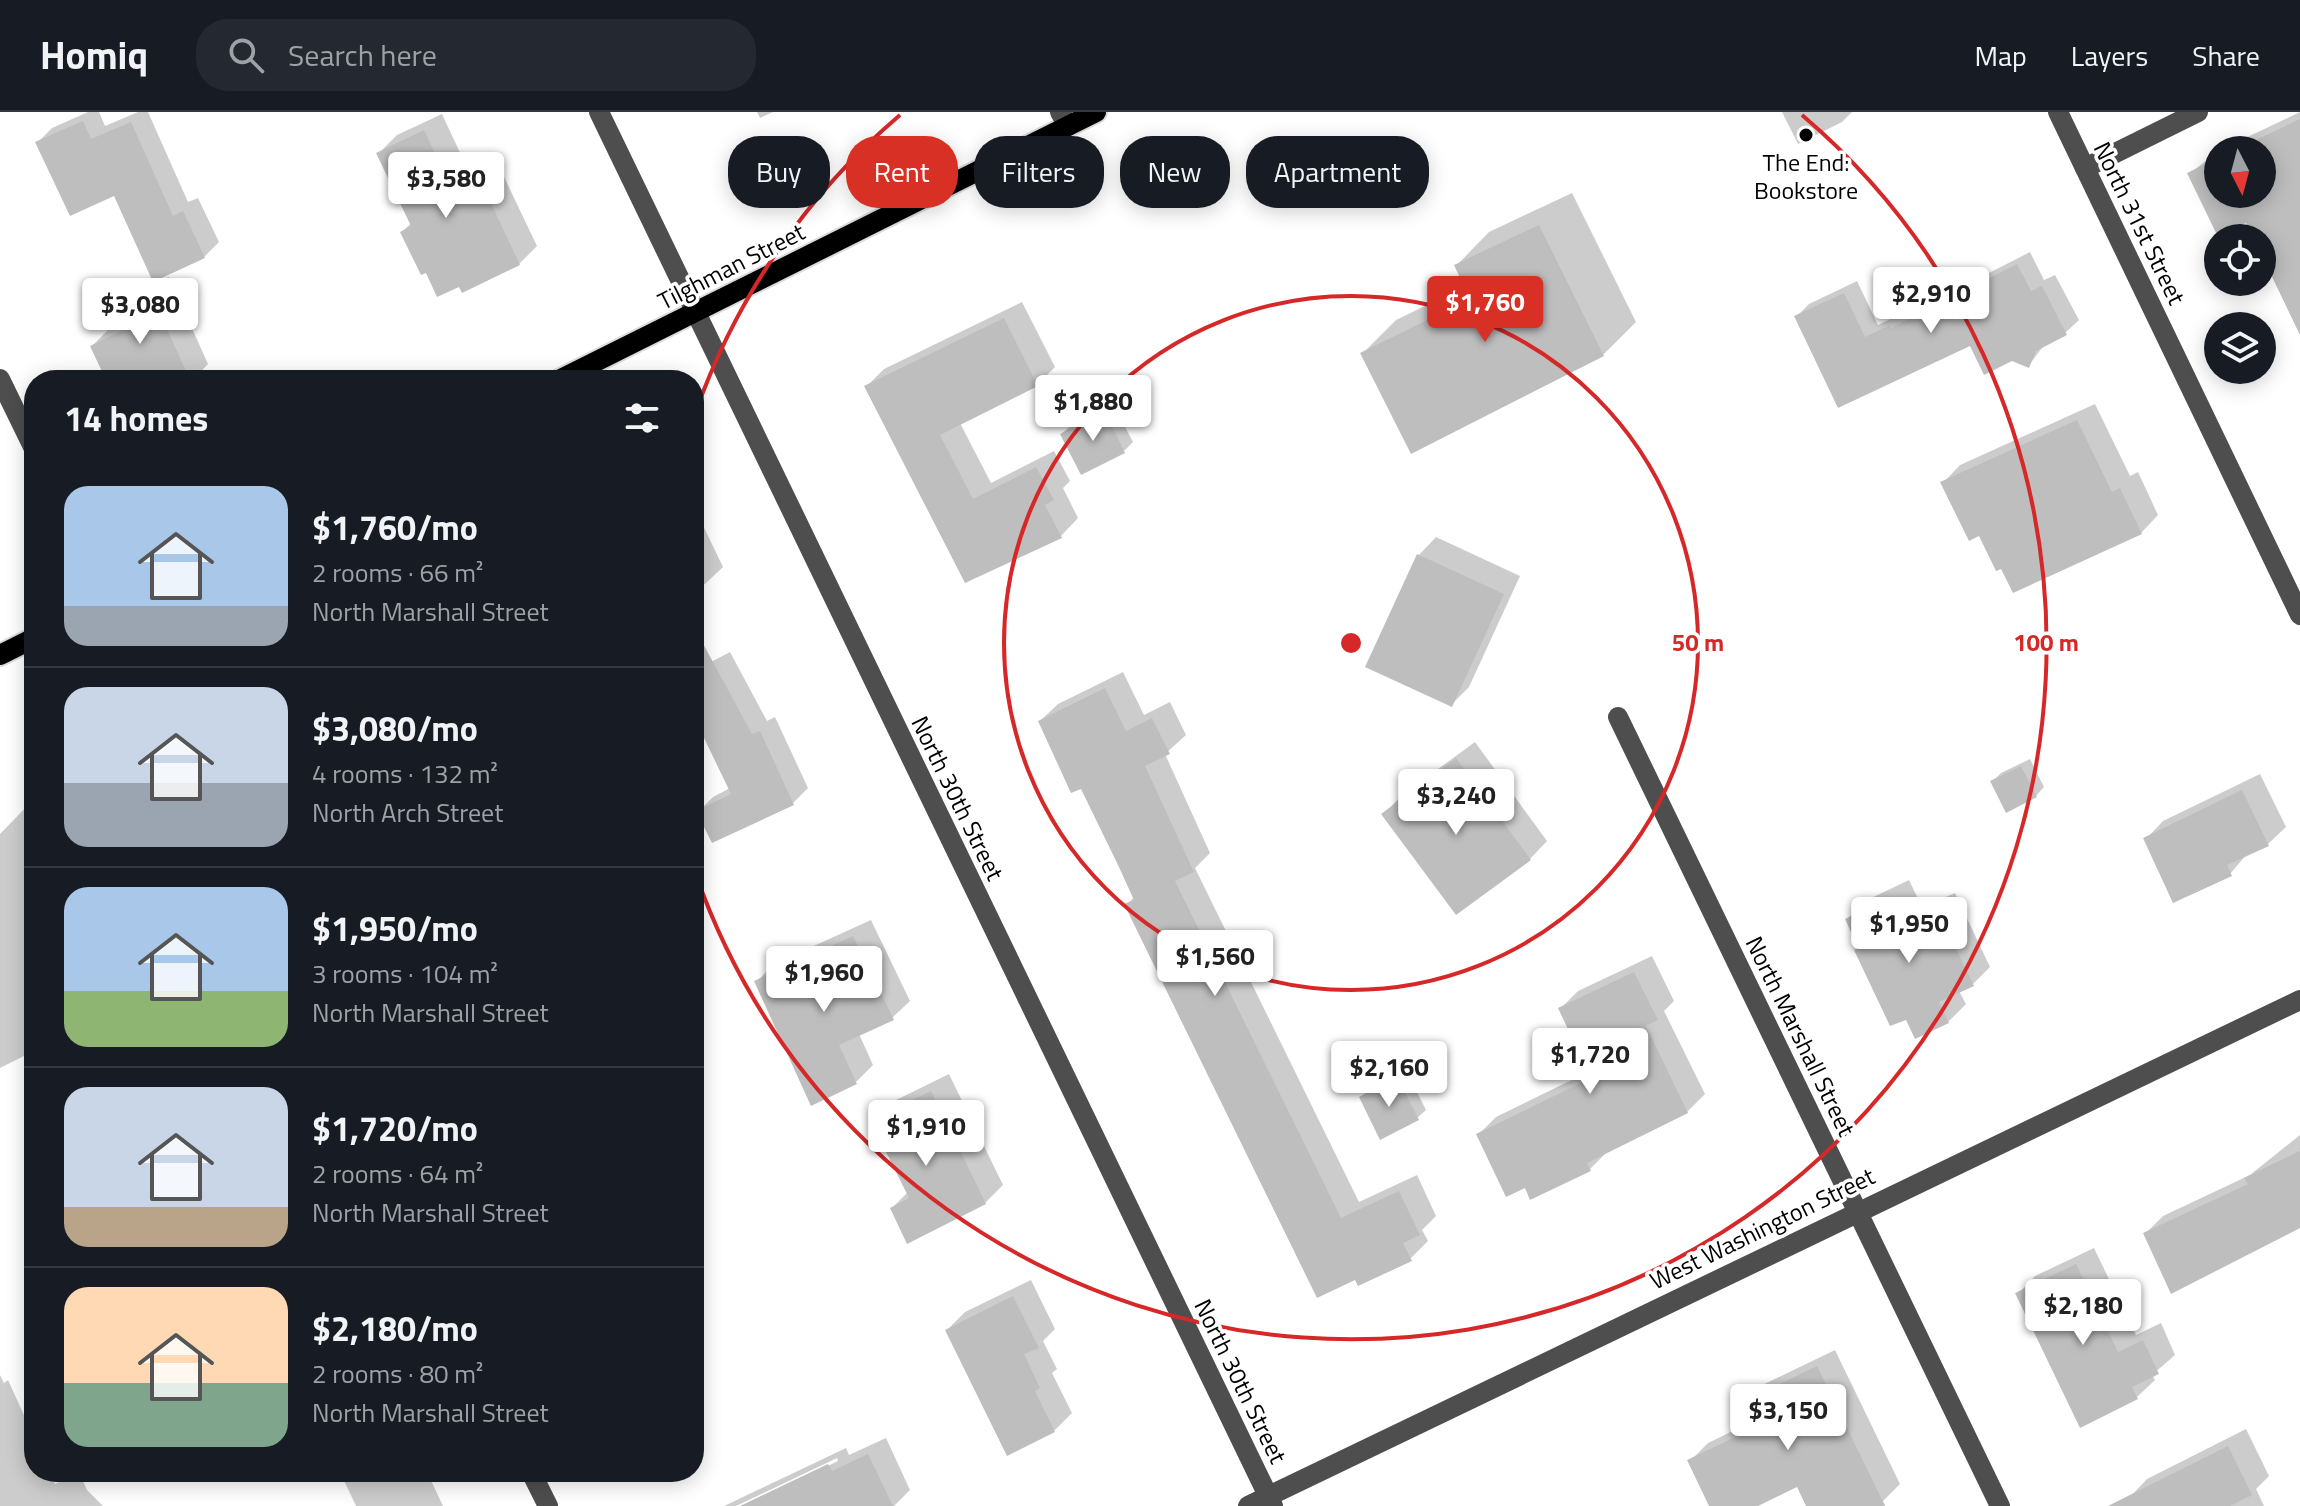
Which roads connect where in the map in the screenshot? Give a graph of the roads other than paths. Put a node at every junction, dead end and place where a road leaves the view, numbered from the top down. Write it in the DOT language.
graph roads {
  1 [pos="599,112"];
  2 [pos="1096,112"];
  3 [pos="2058,112"];
  4 [pos="2198,112"];
  5 [pos="1064,119"];
  6 [pos="2085,168"];
  7 [pos="697,312"];
  8 [pos="579,370"];
  9 [pos="0,379"];
  10 [pos="24,428"];
  11 [pos="2300,615"];
  12 [pos="24,643"];
  13 [pos="0,655"];
  14 [pos="1618,717"];
  15 [pos="2300,1000"];
  16 [pos="1857,1211"];
  17 [pos="536,1482"];
  18 [pos="1271,1501"];
  19 [pos="548,1506"];
  20 [pos="1248,1506"];
  21 [pos="2000,1506"];
  1 -- 7 [label="street, North 30th Street"];
  2 -- 5 [label="main road, Tilghman Street"];
  3 -- 6 [label="street, North 31st Street"];
  4 -- 6 [label="street"];
  5 -- 7 [label="main road, Tilghman Street"];
  6 -- 11 [label="street, North 31st Street"];
  7 -- 8 [label="main road, Tilghman Street"];
  7 -- 18 [label="street, North 30th Street"];
  9 -- 10 [label="street"];
  12 -- 13 [label="main road"];
  14 -- 16 [label="street, North Marshall Street"];
  15 -- 16 [label="street, West Washington Street"];
  16 -- 18 [label="street, West Washington Street"];
  16 -- 21 [label="street, North Marshall Street"];
  17 -- 19 [label="street"];
  18 -- 20 [label="street, West Washington Street"];
}
